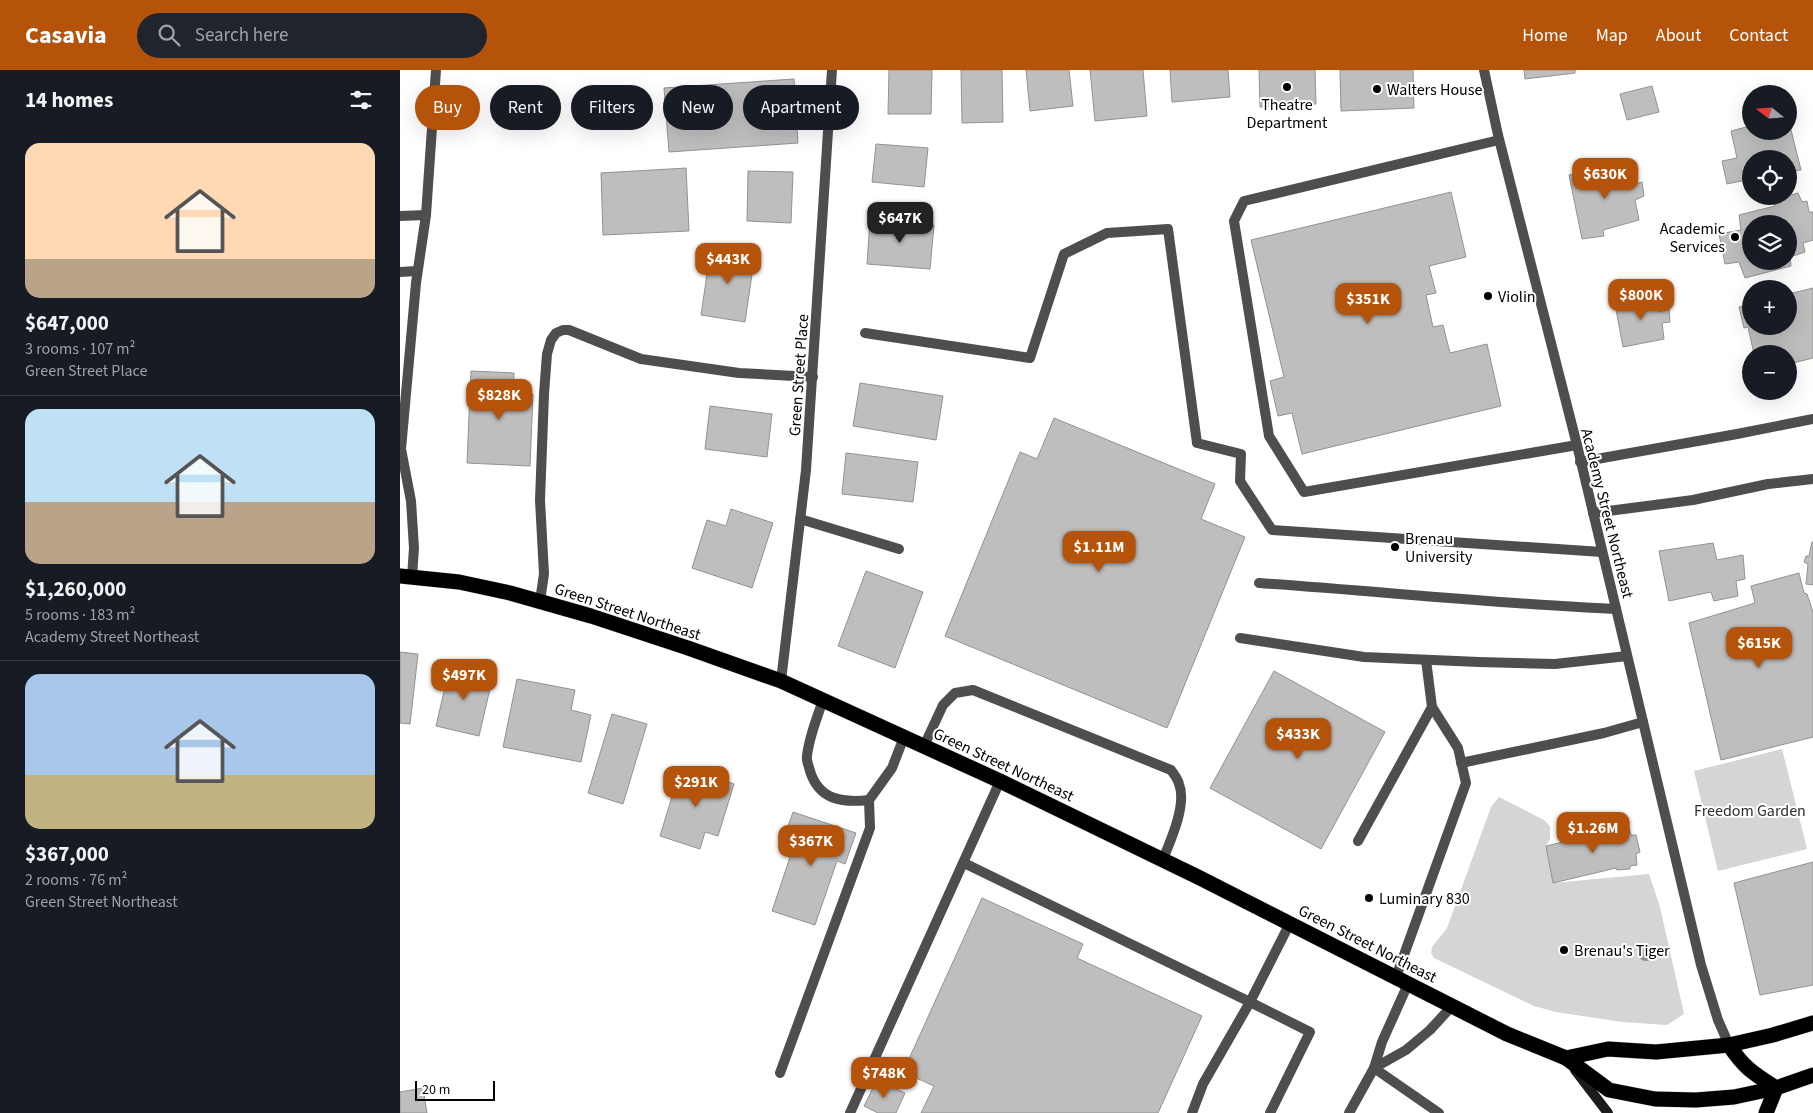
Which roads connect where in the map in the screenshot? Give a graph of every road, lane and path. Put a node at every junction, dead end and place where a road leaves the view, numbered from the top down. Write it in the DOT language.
graph roads {
  1 [pos="436,70"];
  2 [pos="832,70"];
  3 [pos="1484,70"];
  4 [pos="1499,140"];
  5 [pos="400,216"];
  6 [pos="426,216"];
  7 [pos="418,271"];
  8 [pos="400,272"];
  9 [pos="865,333"];
  10 [pos="812,377"];
  11 [pos="1813,419"];
  12 [pos="1577,445"];
  13 [pos="401,449"];
  14 [pos="1580,462"];
  15 [pos="1813,479"];
  16 [pos="1593,513"];
  17 [pos="800,519"];
  18 [pos="899,549"];
  19 [pos="1602,552"];
  20 [pos="406,576"];
  21 [pos="1259,583"];
  22 [pos="540,601"];
  23 [pos="1616,609"];
  24 [pos="1240,638"];
  25 [pos="1627,656"];
  26 [pos="1426,660"];
  27 [pos="781,681"];
  28 [pos="823,700"];
  29 [pos="1432,707"];
  30 [pos="1643,722"];
  31 [pos="904,737"];
  32 [pos="924,746"];
  33 [pos="1461,763"];
  34 [pos="1000,781"];
  35 [pos="869,800"];
  36 [pos="1358,841"];
  37 [pos="1163,859"];
  38 [pos="964,863"];
  39 [pos="1290,923"];
  40 [pos="1402,980"];
  41 [pos="1250,1002"];
  42 [pos="1452,1006"];
  43 [pos="1813,1022"];
  44 [pos="1729,1045"];
  45 [pos="1566,1058"];
  46 [pos="1374,1068"];
  47 [pos="780,1072"];
  48 [pos="1813,1075"];
  49 [pos="1776,1088"];
  50 [pos="850,1113"];
  51 [pos="1192,1113"];
  52 [pos="1270,1113"];
  53 [pos="1349,1113"];
  54 [pos="1439,1113"];
  55 [pos="1608,1113"];
  56 [pos="1766,1113"];
  1 -- 6 [label="street"];
  2 -- 10 [label="street, Green Street Place"];
  3 -- 4 [label="street, Academy Street Northeast"];
  4 -- 12 [label="street, Academy Street Northeast"];
  4 -- 12 [label="street"];
  5 -- 6 [label="street"];
  6 -- 7 [label="street"];
  7 -- 8 [label="street"];
  7 -- 13 [label="street"];
  9 -- 19 [label="street"];
  10 -- 17 [label="street, Green Street Place"];
  10 -- 22 [label="street"];
  11 -- 14 [label="street"];
  12 -- 14 [label="street, Academy Street Northeast"];
  13 -- 20 [label="street"];
  14 -- 16 [label="street, Academy Street Northeast"];
  15 -- 16 [label="street"];
  16 -- 19 [label="street, Academy Street Northeast"];
  17 -- 18 [label="street"];
  17 -- 27 [label="street, Green Street Place"];
  19 -- 23 [label="street, Academy Street Northeast"];
  20 -- 22 [label="highway, Green Street Northeast"];
  21 -- 23 [label="street"];
  22 -- 27 [label="highway, Green Street Northeast"];
  23 -- 25 [label="street, Academy Street Northeast"];
  24 -- 26 [label="street"];
  25 -- 26 [label="street"];
  25 -- 30 [label="street, Academy Street Northeast"];
  26 -- 29 [label="street"];
  27 -- 28 [label="highway, Green Street Northeast"];
  28 -- 31 [label="highway, Green Street Northeast"];
  28 -- 35 [label="street"];
  29 -- 33 [label="street"];
  29 -- 36 [label="street"];
  30 -- 33 [label="street"];
  30 -- 44 [label="street, Academy Street Northeast"];
  31 -- 32 [label="highway, Green Street Northeast"];
  31 -- 35 [label="street"];
  32 -- 34 [label="highway, Green Street Northeast"];
  32 -- 37 [label="street"];
  33 -- 40 [label="street"];
  34 -- 37 [label="highway, Green Street Northeast"];
  34 -- 38 [label="street"];
  35 -- 47 [label="street"];
  37 -- 39 [label="highway, Green Street Northeast"];
  38 -- 41 [label="street"];
  38 -- 50 [label="street"];
  39 -- 40 [label="highway, Green Street Northeast"];
  39 -- 41 [label="street"];
  40 -- 42 [label="highway, Green Street Northeast"];
  40 -- 46 [label="street"];
  41 -- 51 [label="street"];
  41 -- 52 [label="street"];
  42 -- 45 [label="highway, Green Street Northeast"];
  42 -- 46 [label="street"];
  43 -- 44 [label="highway"];
  44 -- 45 [label="highway"];
  44 -- 49 [label="highway"];
  45 -- 49 [label="highway, Green Street Northeast"];
  45 -- 55 [label="street"];
  46 -- 53 [label="street"];
  46 -- 54 [label="street"];
  48 -- 49 [label="highway, Green Street Northeast"];
  49 -- 56 [label="highway"];
}
